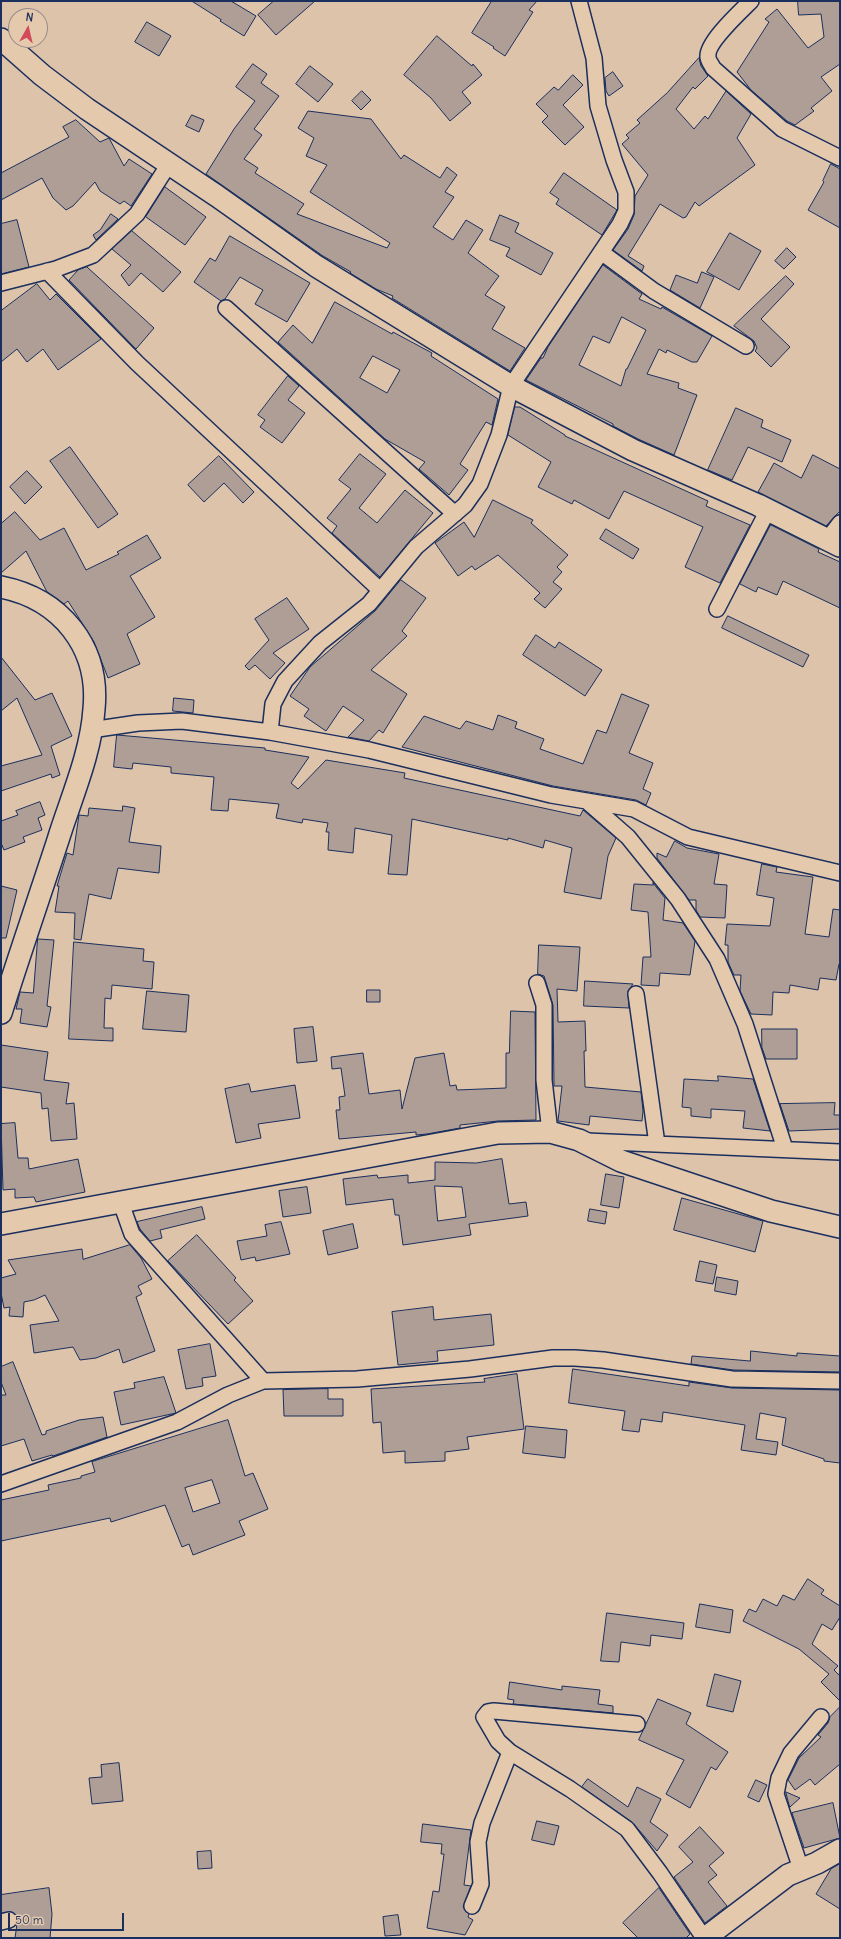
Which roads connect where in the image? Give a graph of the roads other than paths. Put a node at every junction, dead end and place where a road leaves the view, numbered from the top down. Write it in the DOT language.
graph roads {
  1 [pos="579,1"];
  2 [pos="751,1"];
  3 [pos="1,39"];
  4 [pos="840,158"];
  5 [pos="169,164"];
  6 [pos="601,252"];
  7 [pos="47,271"];
  8 [pos="1,283"];
  9 [pos="226,308"];
  10 [pos="746,346"];
  11 [pos="511,386"];
  12 [pos="768,510"];
  13 [pos="455,514"];
  14 [pos="840,523"];
  15 [pos="834,543"];
  16 [pos="1,587"];
  17 [pos="380,590"];
  18 [pos="716,609"];
  19 [pos="91,730"];
  20 [pos="270,732"];
  21 [pos="589,803"];
  22 [pos="840,873"];
  23 [pos="537,983"];
  24 [pos="636,994"];
  25 [pos="1,1011"];
  26 [pos="550,1132"];
  27 [pos="579,1140"];
  28 [pos="657,1144"];
  29 [pos="785,1149"];
  30 [pos="840,1152"];
  31 [pos="121,1203"];
  32 [pos="1,1224"];
  33 [pos="840,1227"];
  34 [pos="263,1381"];
  35 [pos="840,1381"];
  36 [pos="1,1484"];
  37 [pos="821,1717"];
  38 [pos="637,1724"];
  39 [pos="510,1752"];
  40 [pos="839,1851"];
  41 [pos="801,1869"];
  42 [pos="472,1906"];
  43 [pos="705,1938"];
  1 -- 6 [label="street"];
  2 -- 4 [label="street"];
  3 -- 5 [label="main road"];
  5 -- 7 [label="street"];
  5 -- 11 [label="main road"];
  6 -- 10 [label="street"];
  6 -- 11 [label="street"];
  7 -- 8 [label="street"];
  7 -- 17 [label="street"];
  9 -- 13 [label="street"];
  11 -- 12 [label="main road"];
  11 -- 13 [label="street"];
  12 -- 15 [label="main road"];
  12 -- 18 [label="street"];
  13 -- 17 [label="street"];
  14 -- 15 [label="street"];
  16 -- 19 [label="main road"];
  17 -- 20 [label="street"];
  19 -- 20 [label="street"];
  19 -- 25 [label="main road"];
  20 -- 21 [label="street"];
  21 -- 22 [label="street"];
  21 -- 29 [label="street"];
  23 -- 26 [label="street"];
  24 -- 28 [label="street"];
  26 -- 27 [label="main road"];
  26 -- 31 [label="main road"];
  27 -- 28 [label="street"];
  27 -- 33 [label="main road"];
  28 -- 29 [label="street"];
  29 -- 30 [label="street"];
  31 -- 32 [label="main road"];
  31 -- 34 [label="street"];
  34 -- 35 [label="street"];
  34 -- 36 [label="street"];
  37 -- 41 [label="street"];
  38 -- 39 [label="street"];
  39 -- 42 [label="street"];
  39 -- 43 [label="street"];
  40 -- 41 [label="main road"];
  41 -- 43 [label="main road"];
}
